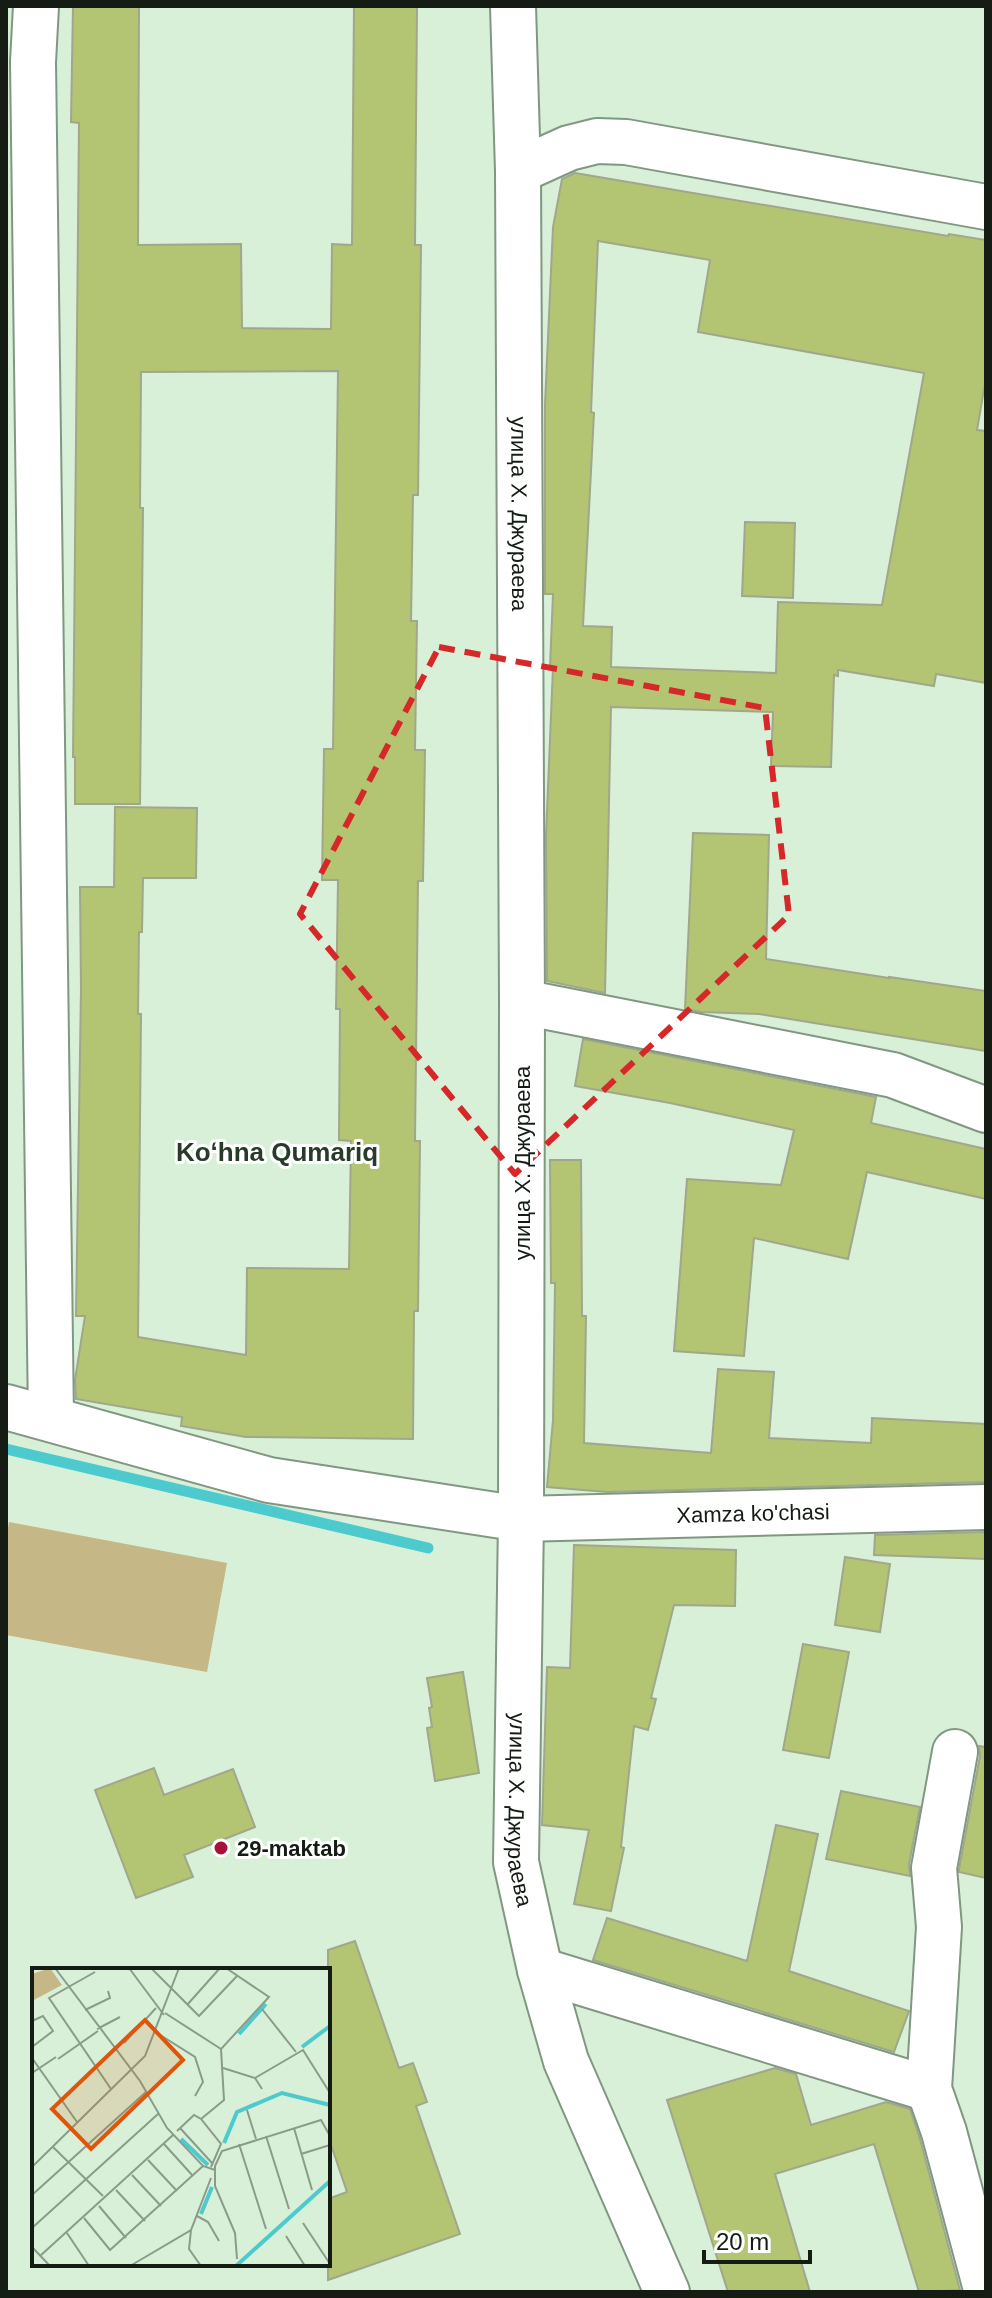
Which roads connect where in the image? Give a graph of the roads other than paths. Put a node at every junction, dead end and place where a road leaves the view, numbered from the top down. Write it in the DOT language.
graph roads {
  1 [pos="36,6"];
  2 [pos="513,6"];
  3 [pos="518,171"];
  4 [pos="986,207"];
  5 [pos="522,1002"];
  6 [pos="986,1110"];
  7 [pos="6,1407"];
  8 [pos="51,1419"];
  9 [pos="986,1507"];
  10 [pos="521,1519"];
  11 [pos="955,1752"];
  12 [pos="540,1970"];
  13 [pos="929,2089"];
  14 [pos="986,2289"];
  15 [pos="667,2292"];
  1 -- 8 [label="street"];
  2 -- 3 [label="street, улица Х. Джураева"];
  3 -- 4 [label="street"];
  3 -- 5 [label="street, улица Х. Джураева"];
  5 -- 6 [label="street"];
  5 -- 10 [label="street, улица Х. Джураева"];
  7 -- 8 [label="street, Xamza ko'chasi"];
  8 -- 10 [label="street, Xamza ko'chasi"];
  9 -- 10 [label="street, Xamza ko'chasi"];
  10 -- 12 [label="street, улица Х. Джураева"];
  11 -- 13 [label="street"];
  12 -- 13 [label="street"];
  12 -- 15 [label="street, улица Х. Джураева"];
  13 -- 14 [label="street"];
}
